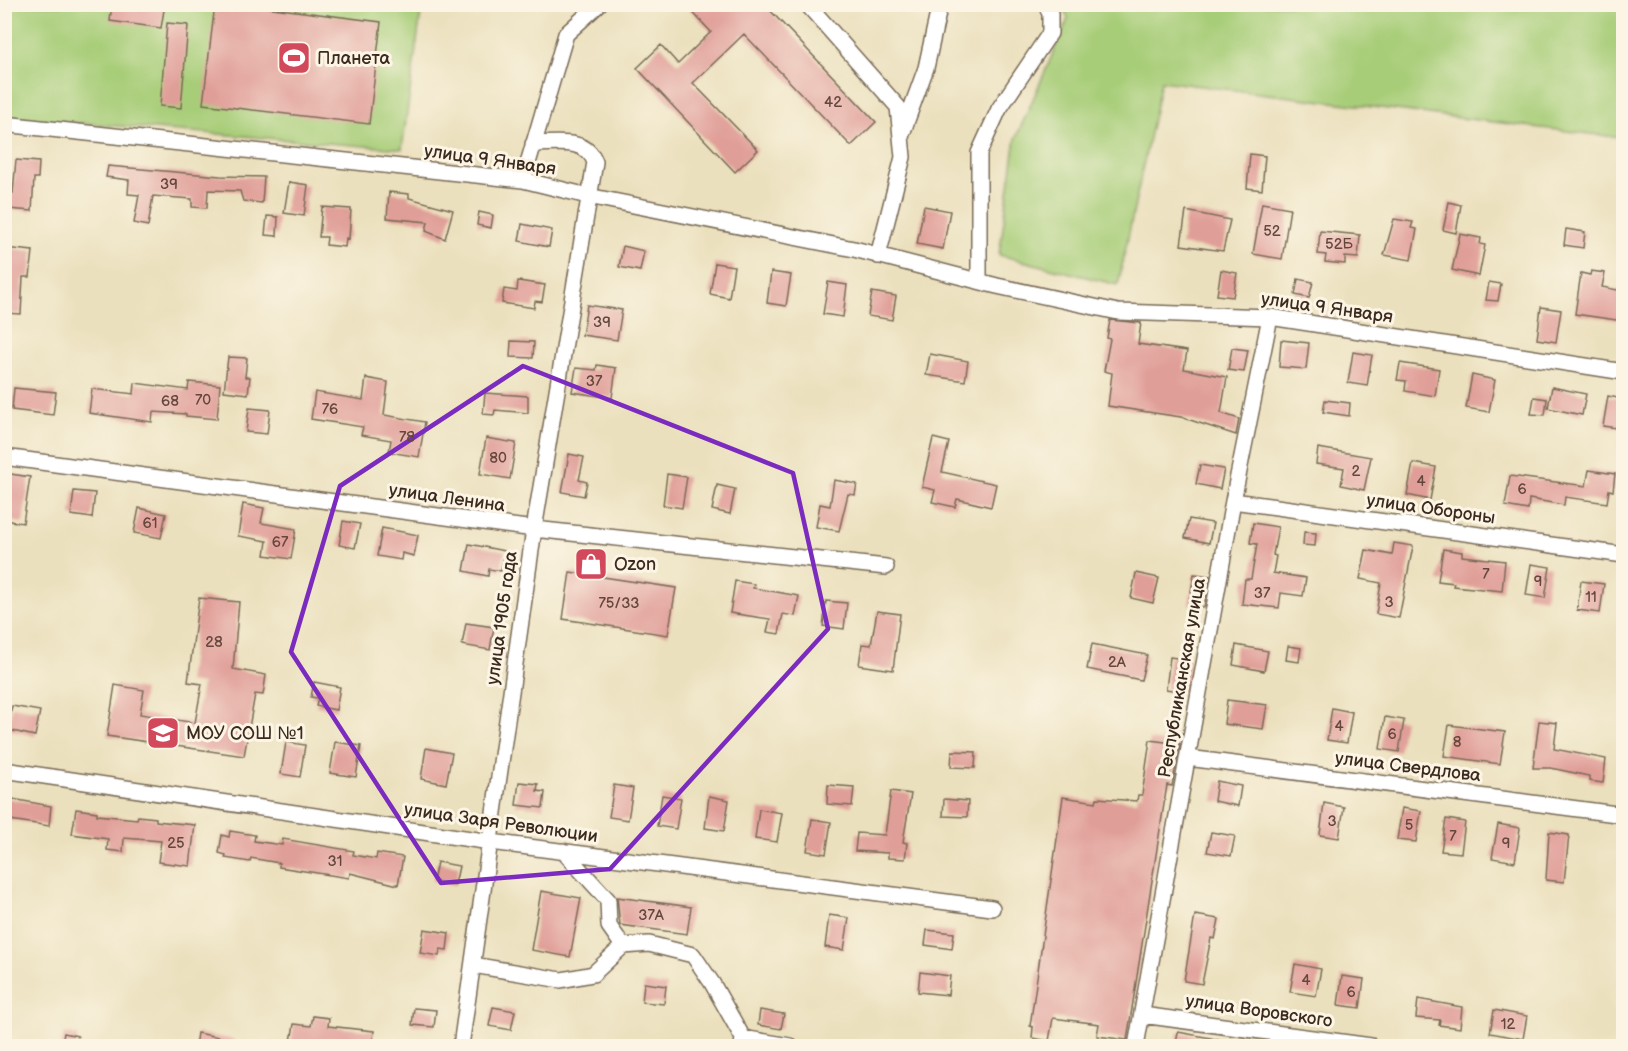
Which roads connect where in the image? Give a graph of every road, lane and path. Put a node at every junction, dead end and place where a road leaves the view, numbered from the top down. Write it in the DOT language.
graph roads {
  1 [pos="598,4"];
  2 [pos="807,4"];
  3 [pos="940,4"];
  4 [pos="1046,4"];
  5 [pos="4,124"];
  6 [pos="901,137"];
  7 [pos="533,144"];
  8 [pos="523,180"];
  9 [pos="588,196"];
  10 [pos="878,256"];
  11 [pos="979,281"];
  12 [pos="1270,317"];
  13 [pos="1623,372"];
  14 [pos="4,457"];
  15 [pos="1233,501"];
  16 [pos="534,529"];
  17 [pos="1623,555"];
  18 [pos="886,567"];
  19 [pos="1188,758"];
  20 [pos="4,770"];
  21 [pos="1623,815"];
  22 [pos="491,842"];
  23 [pos="563,851"];
  24 [pos="992,908"];
  25 [pos="623,946"];
  26 [pos="473,965"];
  27 [pos="1142,1015"];
  28 [pos="743,1042"];
  29 [pos="461,1047"];
  30 [pos="790,1047"];
  31 [pos="1136,1047"];
  32 [pos="1371,1047"];
  1 -- 7 [label="street"];
  2 -- 6 [label="street"];
  3 -- 6 [label="street"];
  4 -- 11 [label="street"];
  5 -- 8 [label="street, улица 9 Января"];
  6 -- 10 [label="street"];
  7 -- 8 [label="street"];
  7 -- 9 [label="street, улица 1905 года"];
  8 -- 9 [label="street, улица 9 Января"];
  9 -- 10 [label="street, улица 9 Января"];
  9 -- 16 [label="street, улица 1905 года"];
  10 -- 11 [label="street, улица 9 Января"];
  11 -- 12 [label="street, улица 9 Января"];
  12 -- 13 [label="street, улица 9 Января"];
  12 -- 15 [label="street, Республиканская улица"];
  14 -- 16 [label="street, улица Ленина"];
  15 -- 17 [label="street, улица Обороны"];
  15 -- 19 [label="street, Республиканская улица"];
  16 -- 18 [label="street, улица Ленина"];
  16 -- 22 [label="street, улица 1905 года"];
  19 -- 21 [label="street, улица Свердлова"];
  19 -- 27 [label="street, Республиканская улица"];
  20 -- 22 [label="street, улица Заря Революции"];
  22 -- 23 [label="street, улица Заря Революции"];
  22 -- 26 [label="street, улица 1905 года"];
  23 -- 24 [label="street, улица Заря Революции"];
  23 -- 25 [label="street"];
  25 -- 26 [label="street"];
  25 -- 28 [label="street"];
  26 -- 29 [label="street, улица 1905 года"];
  27 -- 31 [label="street, Республиканская улица"];
  27 -- 32 [label="street, улица Воровского"];
  28 -- 30 [label="street"];
}
